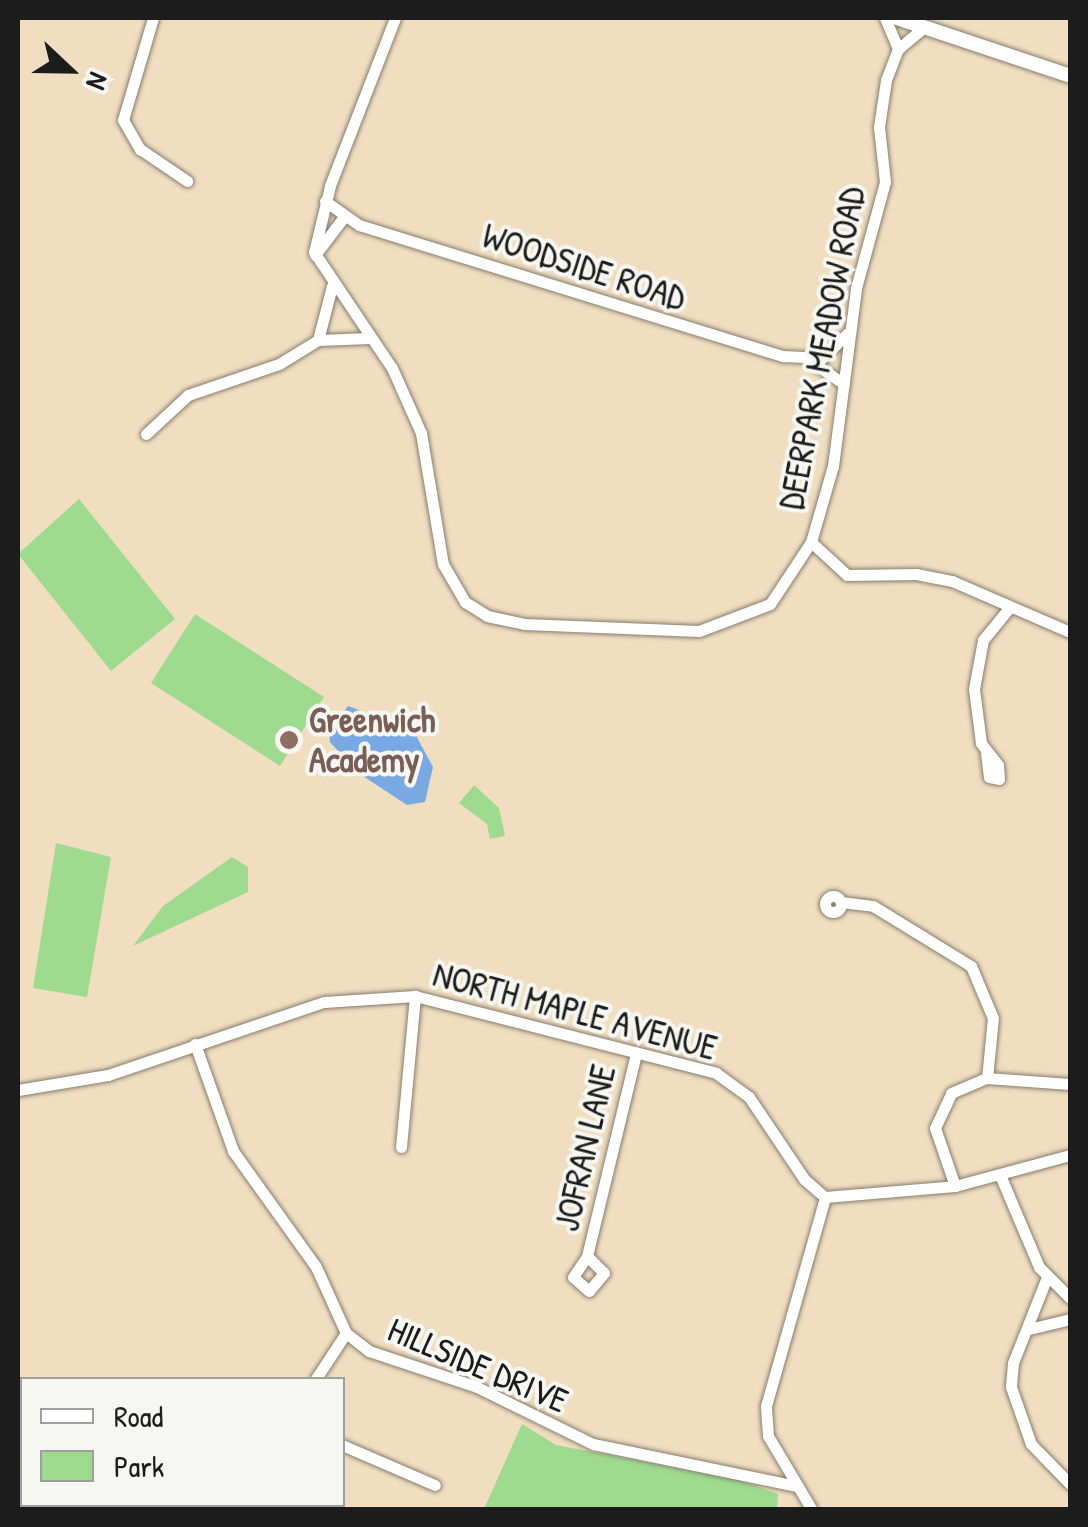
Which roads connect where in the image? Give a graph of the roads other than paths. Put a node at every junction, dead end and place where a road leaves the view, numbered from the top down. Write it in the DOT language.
graph roads {
  1 [pos="153,18"];
  2 [pos="395,18"];
  3 [pos="885,18"];
  4 [pos="897,18"];
  5 [pos="923,28"];
  6 [pos="898,49"];
  7 [pos="1070,76"];
  8 [pos="188,181"];
  9 [pos="325,201"];
  10 [pos="343,218"];
  11 [pos="315,254"];
  12 [pos="332,286"];
  13 [pos="848,334"];
  14 [pos="370,338"];
  15 [pos="318,340"];
  16 [pos="810,361"];
  17 [pos="844,384"];
  18 [pos="146,434"];
  19 [pos="812,542"];
  20 [pos="1009,608"];
  21 [pos="1070,632"];
  22 [pos="986,753"];
  23 [pos="841,902"];
  24 [pos="415,996"];
  25 [pos="196,1044"];
  26 [pos="636,1054"];
  27 [pos="987,1078"];
  28 [pos="1070,1084"];
  29 [pos="18,1090"];
  30 [pos="401,1147"];
  31 [pos="1070,1155"];
  32 [pos="1000,1175"];
  33 [pos="955,1186"];
  34 [pos="825,1198"];
  35 [pos="587,1256"];
  36 [pos="1046,1277"];
  37 [pos="1070,1298"];
  38 [pos="1070,1319"];
  39 [pos="1028,1329"];
  40 [pos="346,1332"];
  41 [pos="316,1377"];
  42 [pos="345,1446"];
  43 [pos="1070,1484"];
  44 [pos="434,1485"];
  45 [pos="796,1486"];
  46 [pos="812,1510"];
  1 -- 8 [label="street"];
  2 -- 9 [label="street"];
  3 -- 6 [label="street"];
  4 -- 5 [label="main road"];
  5 -- 6 [label="street"];
  5 -- 7 [label="main road"];
  6 -- 13 [label="street, DEERPARK MEADOW ROAD"];
  9 -- 10 [label="street, WOODSIDE ROAD"];
  9 -- 11 [label="street"];
  10 -- 11 [label="street"];
  10 -- 16 [label="street, WOODSIDE ROAD"];
  11 -- 12 [label="street"];
  12 -- 14 [label="street"];
  12 -- 15 [label="street"];
  13 -- 16 [label="street"];
  13 -- 17 [label="street, DEERPARK MEADOW ROAD"];
  14 -- 15 [label="street"];
  14 -- 19 [label="street"];
  15 -- 18 [label="street"];
  16 -- 17 [label="street, WOODSIDE ROAD"];
  17 -- 19 [label="street, DEERPARK MEADOW ROAD"];
  19 -- 20 [label="street"];
  20 -- 21 [label="street"];
  20 -- 22 [label="street"];
  23 -- 27 [label="street"];
  24 -- 25 [label="street, NORTH MAPLE AVENUE"];
  24 -- 26 [label="street, NORTH MAPLE AVENUE"];
  24 -- 30 [label="street"];
  25 -- 29 [label="street, NORTH MAPLE AVENUE"];
  25 -- 40 [label="street, HILLSIDE DRIVE"];
  26 -- 34 [label="street, NORTH MAPLE AVENUE"];
  26 -- 35 [label="street, JOFRAN LANE"];
  27 -- 28 [label="street"];
  27 -- 33 [label="street"];
  31 -- 32 [label="street"];
  32 -- 33 [label="street"];
  32 -- 36 [label="street"];
  33 -- 34 [label="street"];
  34 -- 45 [label="street"];
  36 -- 37 [label="street"];
  36 -- 39 [label="street"];
  38 -- 39 [label="street"];
  39 -- 43 [label="street"];
  40 -- 41 [label="street"];
  40 -- 45 [label="street, HILLSIDE DRIVE"];
  42 -- 44 [label="street"];
  45 -- 46 [label="street"];
}
